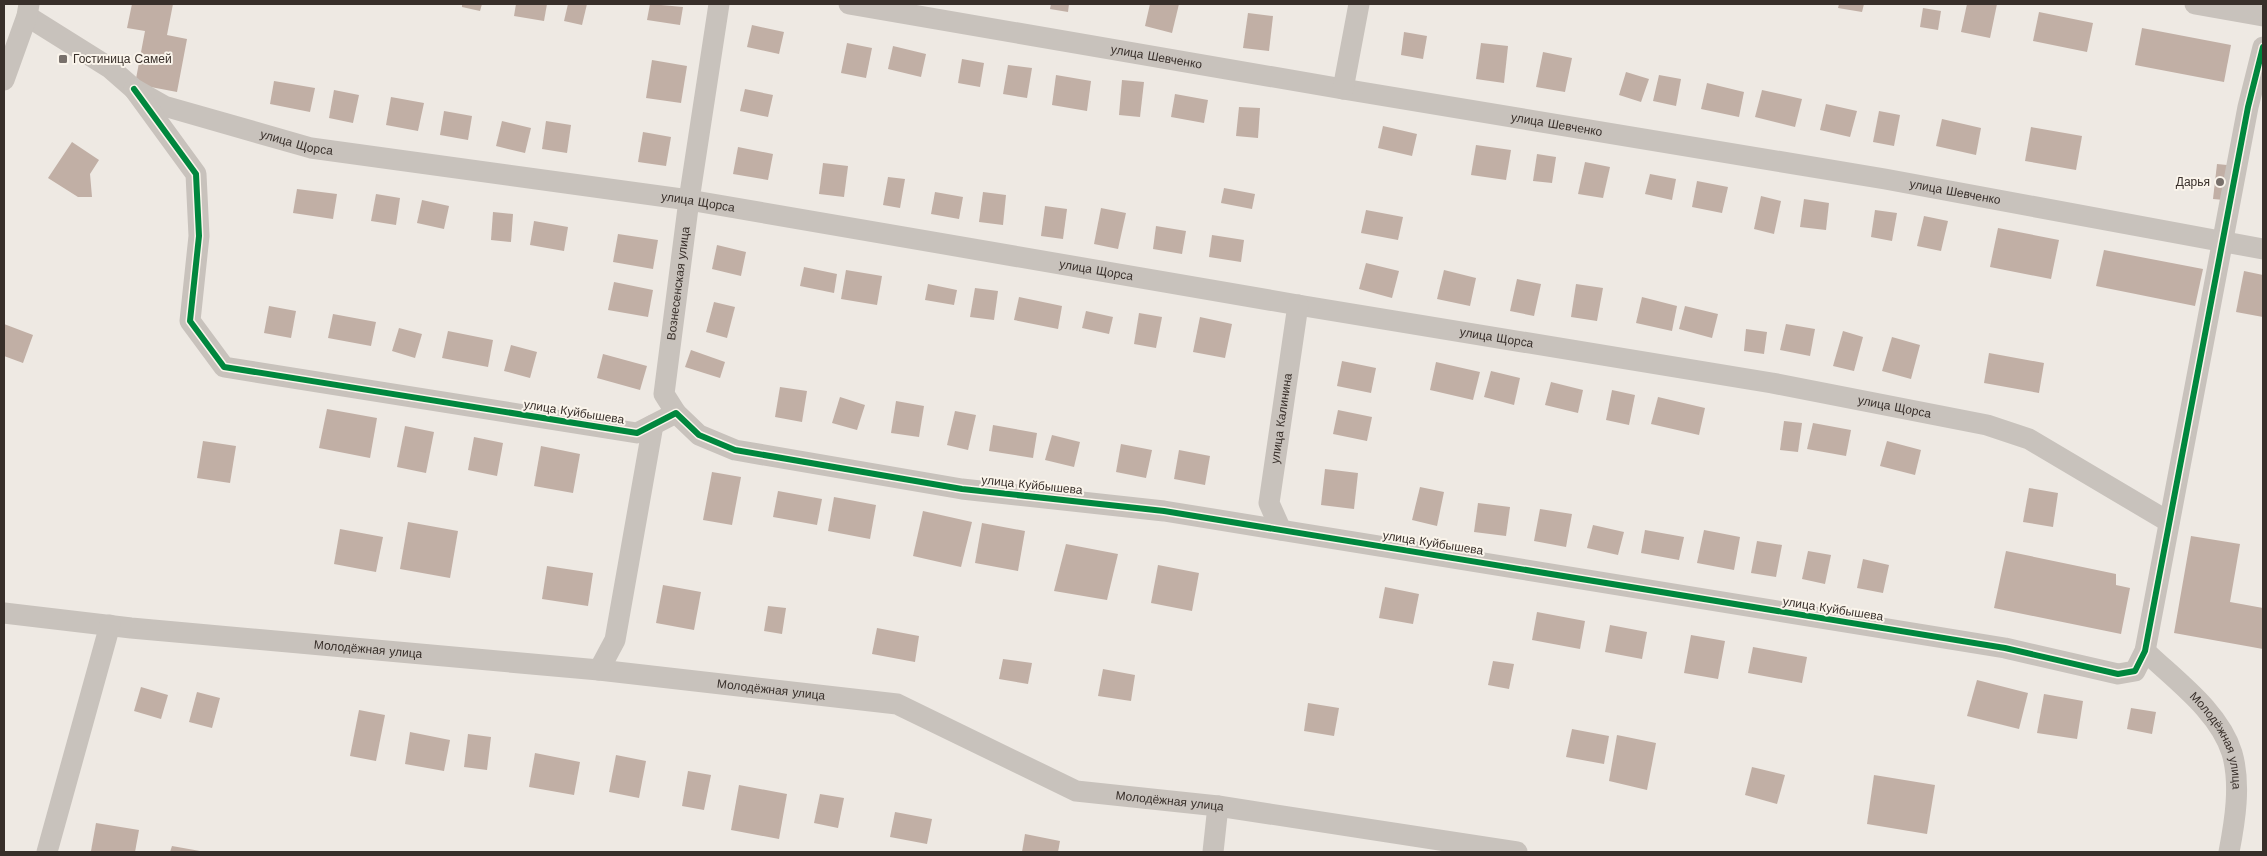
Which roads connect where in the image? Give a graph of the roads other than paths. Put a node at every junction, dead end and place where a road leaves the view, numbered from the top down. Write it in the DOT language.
graph roads {
  1 [pos="719,4"];
  2 [pos="849,4"];
  3 [pos="1359,4"];
  4 [pos="2195,4"];
  5 [pos="28,10"];
  6 [pos="2263,16"];
  7 [pos="2263,47"];
  8 [pos="4,80"];
  9 [pos="134,89"];
  10 [pos="1343,89"];
  11 [pos="689,200"];
  12 [pos="2223,243"];
  13 [pos="2263,249"];
  14 [pos="1298,305"];
  15 [pos="676,413"];
  16 [pos="653,425"];
  17 [pos="2169,522"];
  18 [pos="1281,530"];
  19 [pos="4,613"];
  20 [pos="110,626"];
  21 [pos="2145,650"];
  22 [pos="599,670"];
  23 [pos="1218,806"];
  24 [pos="46,852"];
  25 [pos="1213,852"];
  26 [pos="1517,852"];
  27 [pos="2229,852"];
  1 -- 11 [label="street, Вознесенская улица"];
  2 -- 10 [label="street, улица Шевченко"];
  3 -- 10 [label="street"];
  4 -- 6 [label="street"];
  5 -- 8 [label="street"];
  5 -- 9 [label="street, улица Щорса"];
  7 -- 12 [label="street"];
  9 -- 11 [label="street, улица Щорса"];
  9 -- 16 [label="street, улица Куйбышева"];
  10 -- 12 [label="street, улица Шевченко"];
  11 -- 14 [label="street, улица Щорса"];
  11 -- 15 [label="street, Вознесенская улица"];
  12 -- 13 [label="street, улица Шевченко"];
  12 -- 17 [label="street"];
  14 -- 17 [label="street, улица Щорса"];
  14 -- 18 [label="street, улица Калинина"];
  15 -- 16 [label="street, улица Куйбышева"];
  15 -- 18 [label="street, улица Куйбышева"];
  16 -- 22 [label="street"];
  17 -- 21 [label="street"];
  18 -- 21 [label="street, улица Куйбышева"];
  19 -- 20 [label="street, Молодёжная улица"];
  20 -- 22 [label="street, Молодёжная улица"];
  20 -- 24 [label="street"];
  21 -- 27 [label="street, Молодёжная улица"];
  22 -- 23 [label="street, Молодёжная улица"];
  23 -- 25 [label="street"];
  23 -- 26 [label="street, Молодёжная улица"];
}
